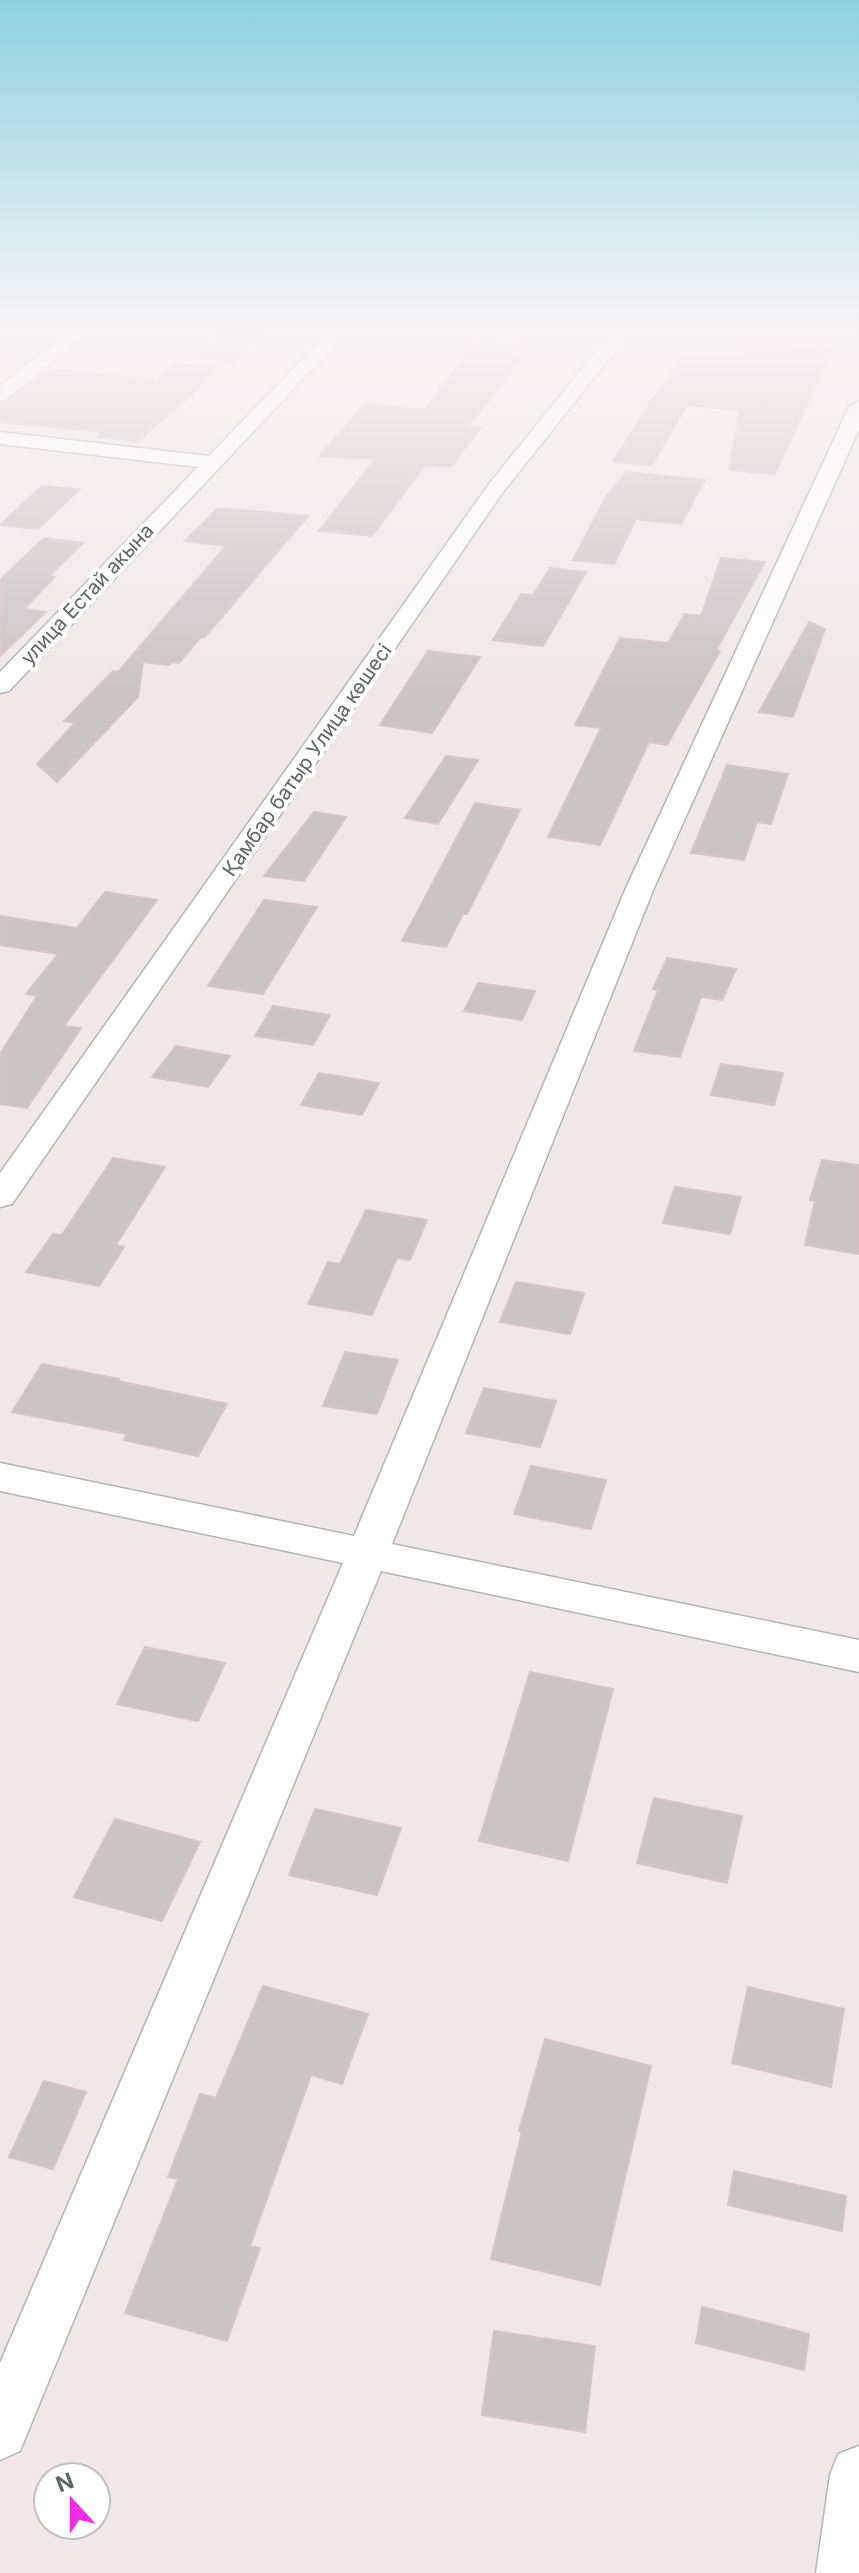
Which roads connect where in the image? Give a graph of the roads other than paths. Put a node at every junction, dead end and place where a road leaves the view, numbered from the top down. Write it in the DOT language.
graph roads {
  1 [pos="97,449"];
  2 [pos="224,449"];
  3 [pos="527,449"];
  4 [pos="840,449"];
  5 [pos="211,462"];
  6 [pos="0,686"];
  7 [pos="0,1197"];
  8 [pos="0,1477"];
  9 [pos="367,1554"];
  10 [pos="859,1656"];
  11 [pos="0,2431"];
  12 [pos="859,2475"];
  13 [pos="846,2573"];
  1 -- 5 [label="street"];
  2 -- 5 [label="street, улица Естай акына"];
  3 -- 7 [label="street, Қамбар батыр Улица көшесі"];
  4 -- 9 [label="street"];
  5 -- 6 [label="street, улица Естай акына"];
  8 -- 9 [label="street"];
  9 -- 10 [label="street"];
  9 -- 11 [label="street"];
  12 -- 13 [label="street"];
}
